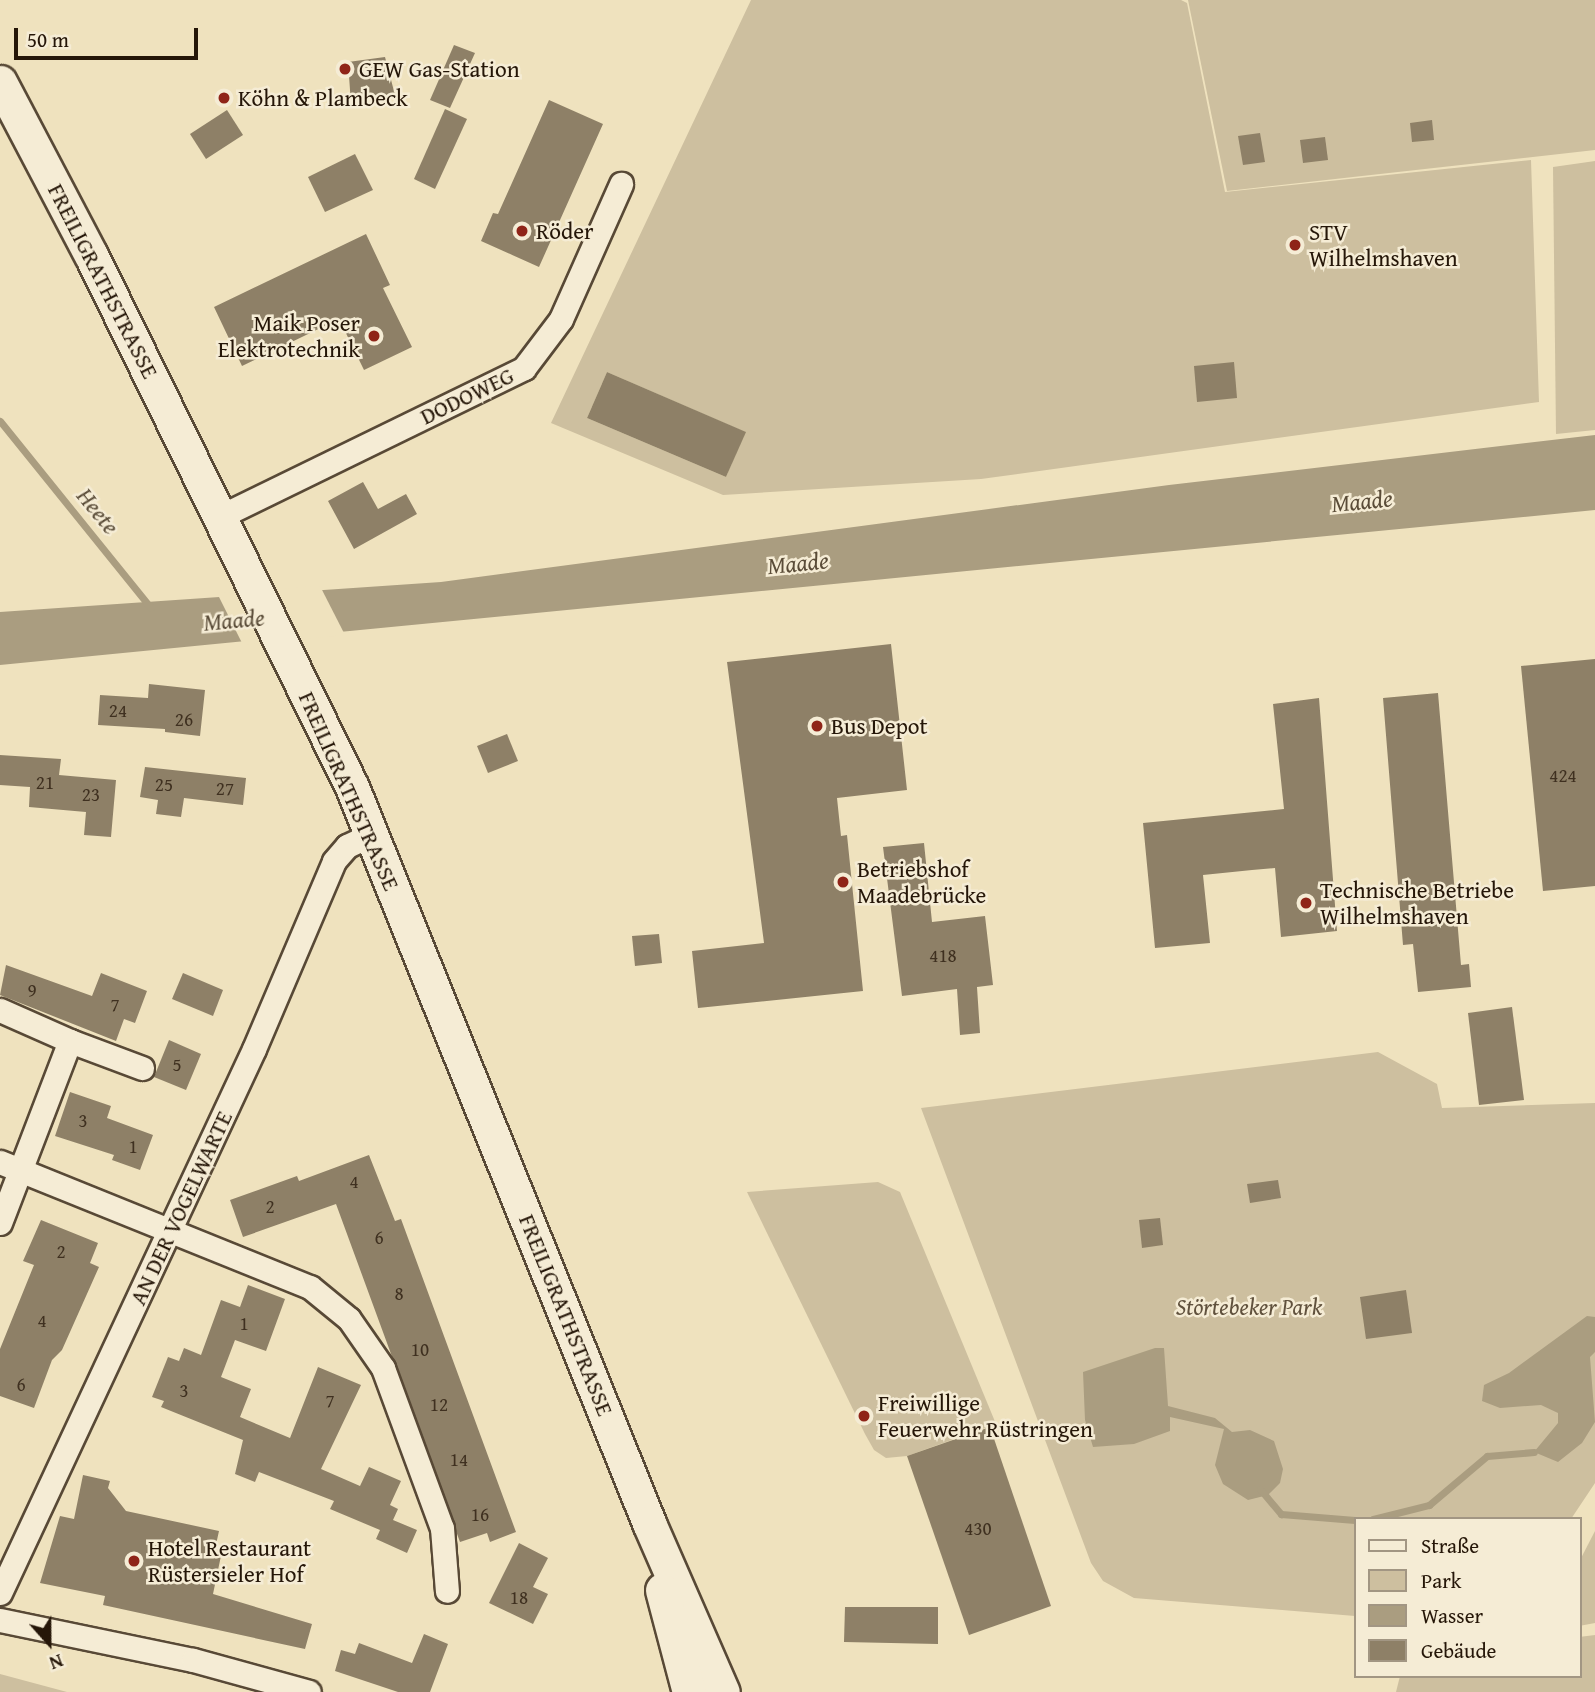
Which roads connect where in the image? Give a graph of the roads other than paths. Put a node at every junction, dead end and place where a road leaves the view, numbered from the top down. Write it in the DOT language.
graph roads {
  1 [pos="0,82"];
  2 [pos="621,184"];
  3 [pos="221,516"];
  4 [pos="371,835"];
  5 [pos="0,1010"];
  6 [pos="70,1041"];
  7 [pos="142,1068"];
  8 [pos="9,1166"];
  9 [pos="0,1223"];
  10 [pos="170,1231"];
  11 [pos="649,1523"];
  12 [pos="447,1591"];
  13 [pos="0,1593"];
  14 [pos="0,1620"];
  15 [pos="309,1692"];
  16 [pos="689,1692"];
  17 [pos="723,1692"];
  1 -- 3 [label="main road, FREILIGRATHSTRASSE"];
  2 -- 3 [label="street, DODOWEG"];
  3 -- 4 [label="main road, FREILIGRATHSTRASSE"];
  4 -- 10 [label="street, AN DER VOGELWARTE"];
  4 -- 11 [label="main road, FREILIGRATHSTRASSE"];
  5 -- 6 [label="street"];
  6 -- 7 [label="street"];
  6 -- 8 [label="street"];
  8 -- 9 [label="street"];
  8 -- 10 [label="street"];
  10 -- 12 [label="street"];
  10 -- 13 [label="street, AN DER VOGELWARTE"];
  11 -- 16 [label="main road, FREILIGRATHSTRASSE"];
  11 -- 17 [label="main road, FREILIGRATHSTRASSE"];
  14 -- 15 [label="street"];
}
